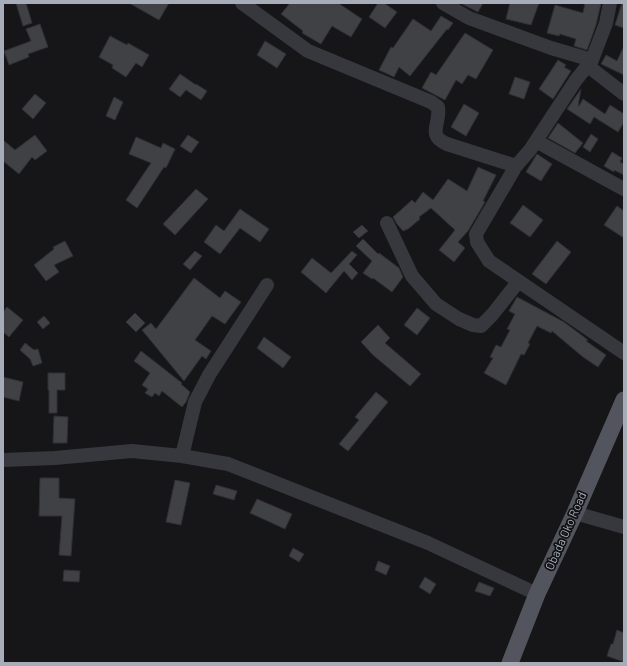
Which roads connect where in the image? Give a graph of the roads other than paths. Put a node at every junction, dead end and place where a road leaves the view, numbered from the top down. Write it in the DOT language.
graph roads {
  1 [pos="242,3"];
  2 [pos="442,3"];
  3 [pos="610,3"];
  4 [pos="590,63"];
  5 [pos="624,94"];
  6 [pos="536,141"];
  7 [pos="516,166"];
  8 [pos="624,189"];
  9 [pos="387,223"];
  10 [pos="518,282"];
  11 [pos="267,285"];
  12 [pos="624,353"];
  13 [pos="624,400"];
  14 [pos="182,456"];
  15 [pos="3,460"];
  16 [pos="575,513"];
  17 [pos="624,527"];
  18 [pos="538,594"];
  19 [pos="513,663"];
  1 -- 7 [label="street"];
  2 -- 4 [label="street"];
  3 -- 4 [label="street"];
  4 -- 5 [label="street"];
  4 -- 6 [label="street"];
  6 -- 7 [label="street"];
  6 -- 8 [label="street"];
  7 -- 10 [label="street"];
  9 -- 10 [label="street"];
  10 -- 12 [label="street"];
  11 -- 14 [label="street"];
  13 -- 16 [label="main road, Obada Oko Road"];
  14 -- 15 [label="street"];
  14 -- 18 [label="street"];
  16 -- 17 [label="street"];
  16 -- 18 [label="main road, Obada Oko Road"];
  18 -- 19 [label="main road, Obada Oko Road"];
}
